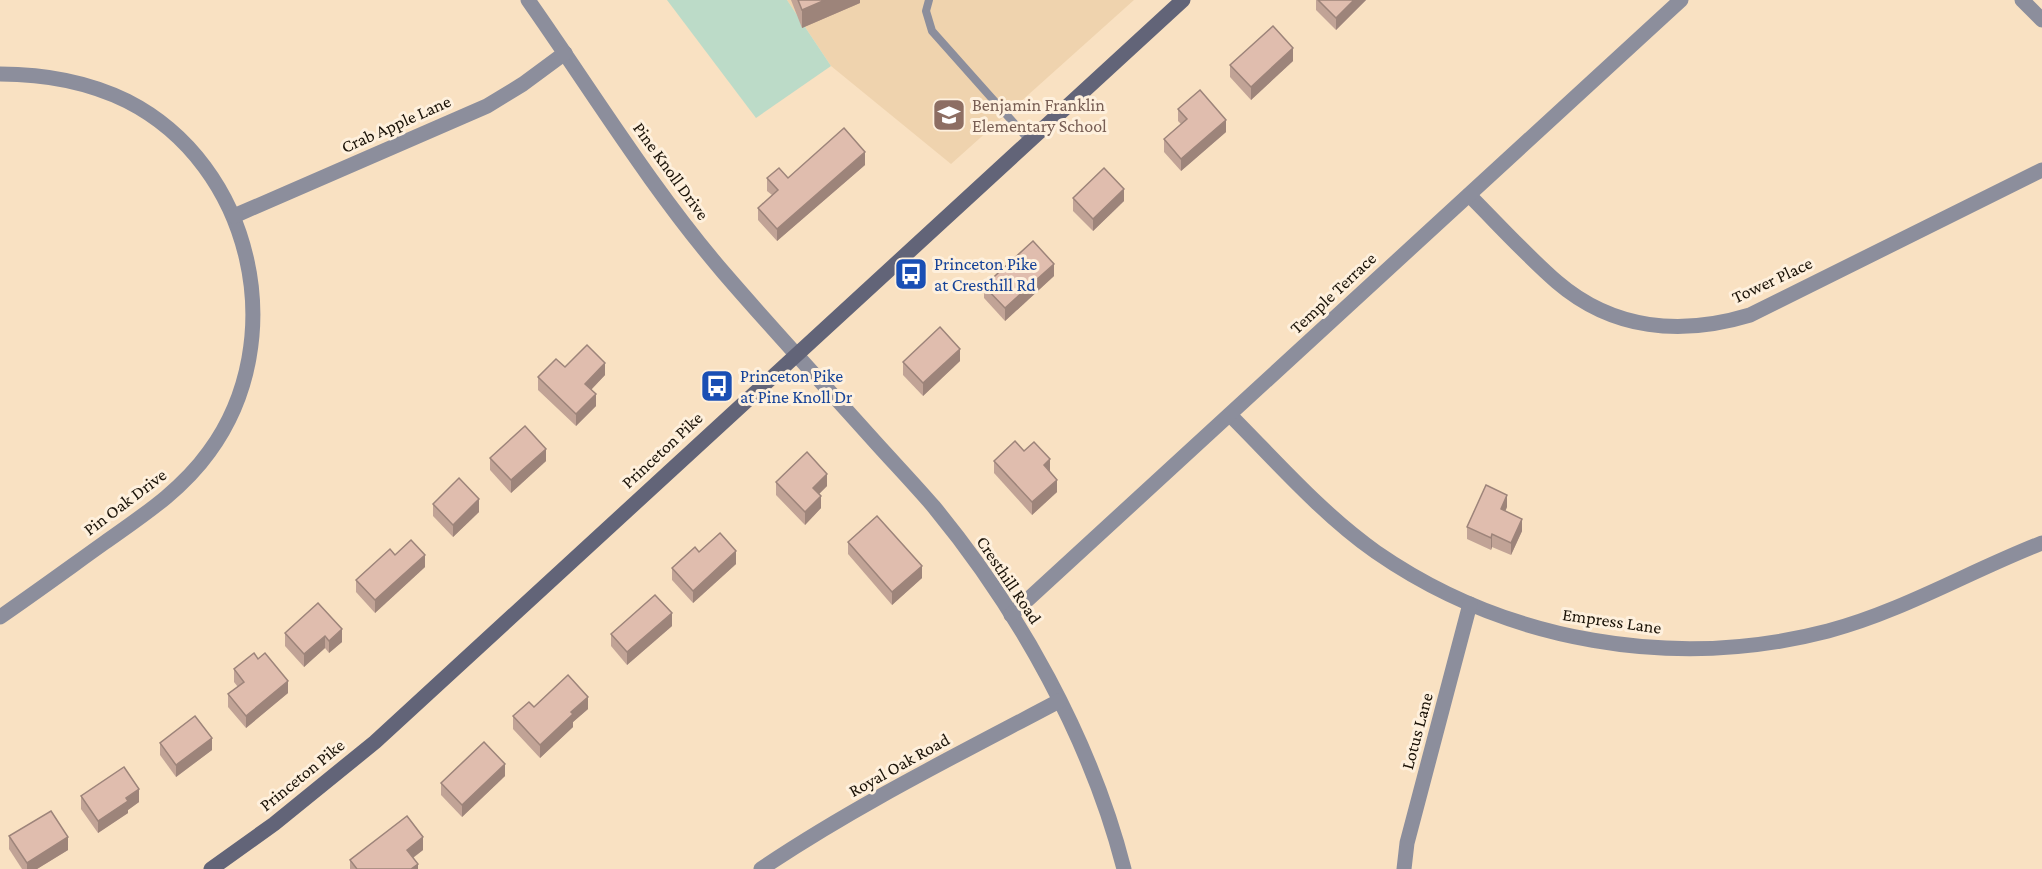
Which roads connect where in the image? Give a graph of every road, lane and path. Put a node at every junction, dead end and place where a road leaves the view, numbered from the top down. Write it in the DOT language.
graph roads {
  1 [pos="528,0"];
  2 [pos="929,0"];
  3 [pos="1183,0"];
  4 [pos="1681,0"];
  5 [pos="2022,0"];
  6 [pos="2042,20"];
  7 [pos="565,53"];
  8 [pos="0,74"];
  9 [pos="1029,140"];
  10 [pos="2042,170"];
  11 [pos="1469,195"];
  12 [pos="234,216"];
  13 [pos="795,354"];
  14 [pos="1230,415"];
  15 [pos="2042,543"];
  16 [pos="1470,604"];
  17 [pos="1011,615"];
  18 [pos="0,617"];
  19 [pos="1059,701"];
  20 [pos="211,869"];
  21 [pos="762,869"];
  22 [pos="1124,869"];
  23 [pos="1404,869"];
  1 -- 7 [label="street, Pine Knoll Drive"];
  2 -- 9 [label="lane"];
  3 -- 9 [label="main road, Princeton Pike"];
  4 -- 11 [label="street, Temple Terrace"];
  5 -- 6 [label="street"];
  7 -- 12 [label="street, Crab Apple Lane"];
  7 -- 13 [label="street, Pine Knoll Drive"];
  8 -- 12 [label="street, Pin Oak Drive"];
  9 -- 13 [label="main road, Princeton Pike"];
  10 -- 11 [label="street, Tower Place"];
  11 -- 14 [label="street, Temple Terrace"];
  12 -- 18 [label="street, Pin Oak Drive"];
  13 -- 17 [label="street, Cresthill Road"];
  13 -- 20 [label="main road, Princeton Pike"];
  14 -- 16 [label="street, Empress Lane"];
  14 -- 17 [label="street, Temple Terrace"];
  15 -- 16 [label="street, Empress Lane"];
  16 -- 23 [label="street, Lotus Lane"];
  17 -- 19 [label="street, Cresthill Road"];
  19 -- 21 [label="street, Royal Oak Road"];
  19 -- 22 [label="street, Cresthill Road"];
}
